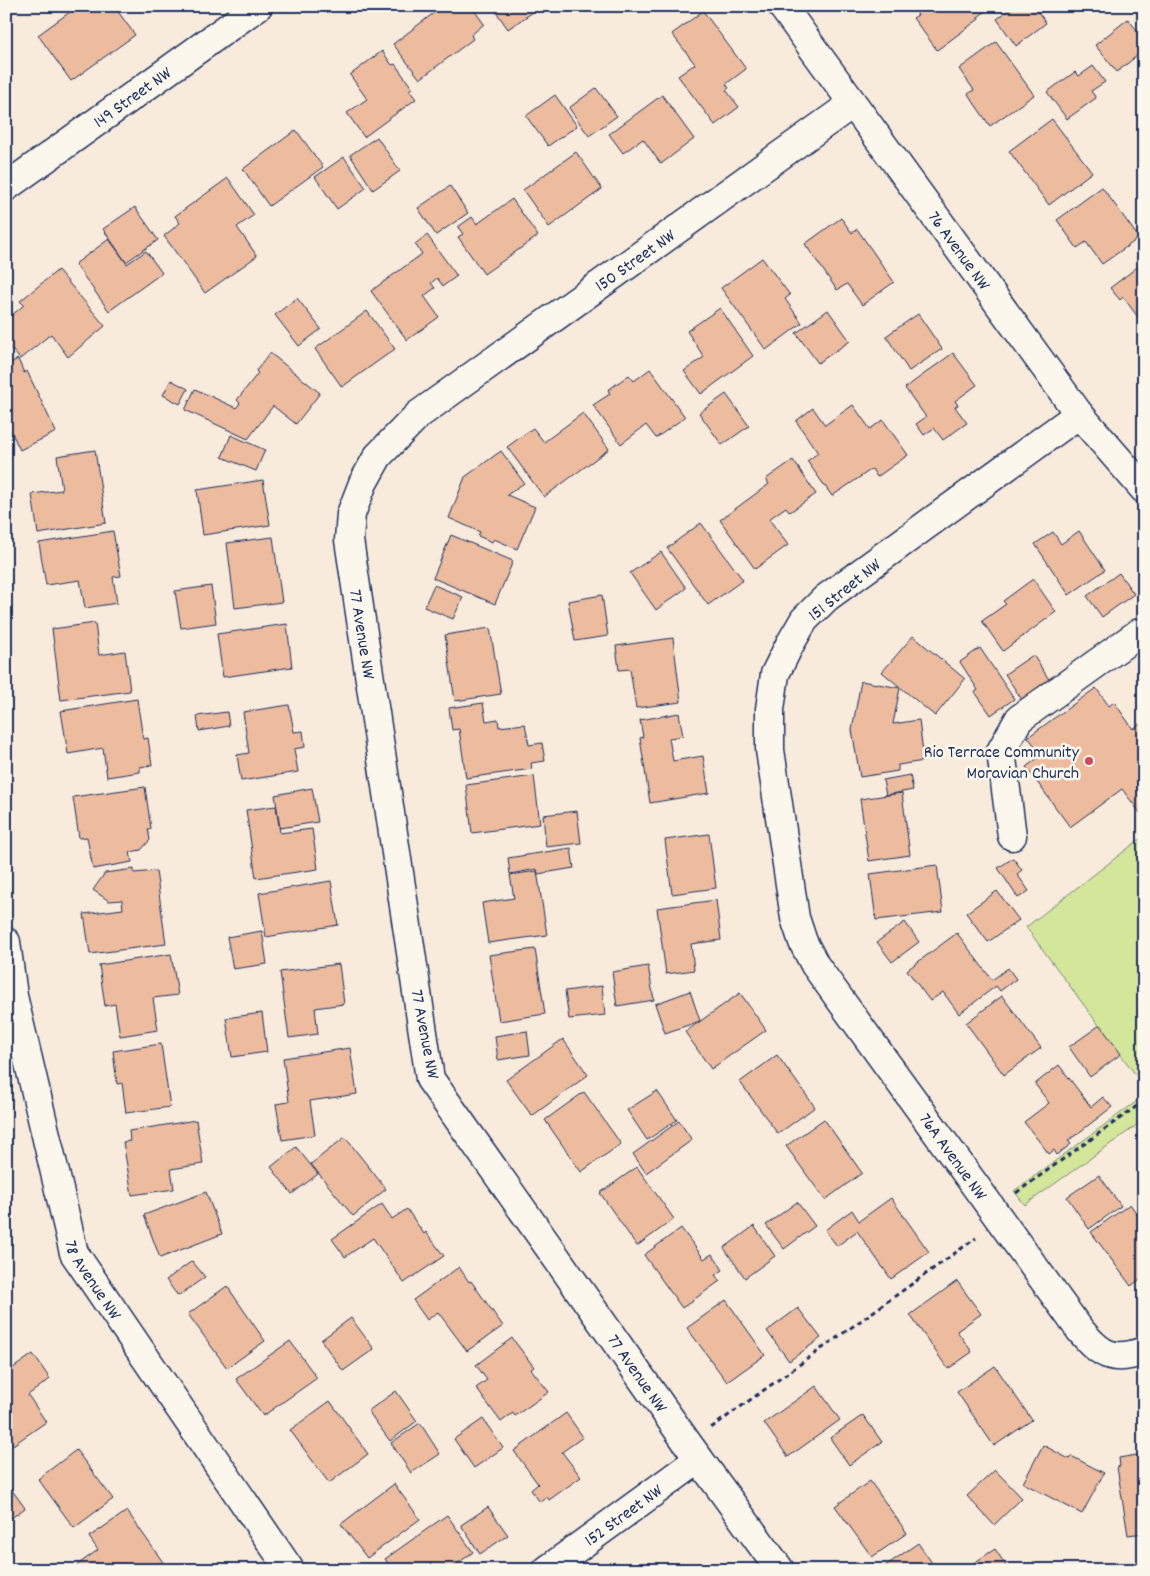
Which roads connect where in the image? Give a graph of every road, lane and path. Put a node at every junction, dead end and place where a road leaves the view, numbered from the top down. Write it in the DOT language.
graph roads {
  1 [pos="257,6"];
  2 [pos="782,6"];
  3 [pos="852,104"];
  4 [pos="6,187"];
  5 [pos="1079,414"];
  6 [pos="418,415"];
  7 [pos="1144,489"];
  8 [pos="1142,634"];
  9 [pos="1012,836"];
  10 [pos="6,942"];
  11 [pos="803,942"];
  12 [pos="1144,1101"];
  13 [pos="1000,1220"];
  14 [pos="1131,1353"];
  15 [pos="694,1452"];
  16 [pos="290,1570"];
  17 [pos="547,1570"];
  18 [pos="780,1570"];
  1 -- 4 [label="street, 149 Street NW"];
  2 -- 3 [label="street, 76 Avenue NW"];
  3 -- 5 [label="street, 76 Avenue NW"];
  3 -- 6 [label="street, 150 Street NW"];
  5 -- 7 [label="street, 76 Avenue NW"];
  5 -- 11 [label="street, 151 Street NW"];
  6 -- 15 [label="street, 77 Avenue NW"];
  8 -- 9 [label="street"];
  10 -- 16 [label="street, 78 Avenue NW"];
  11 -- 13 [label="street, 76A Avenue NW"];
  12 -- 13 [label="path"];
  13 -- 14 [label="street, 76A Avenue NW"];
  13 -- 15 [label="path"];
  15 -- 17 [label="street, 152 Street NW"];
  15 -- 18 [label="street, 77 Avenue NW"];
}
